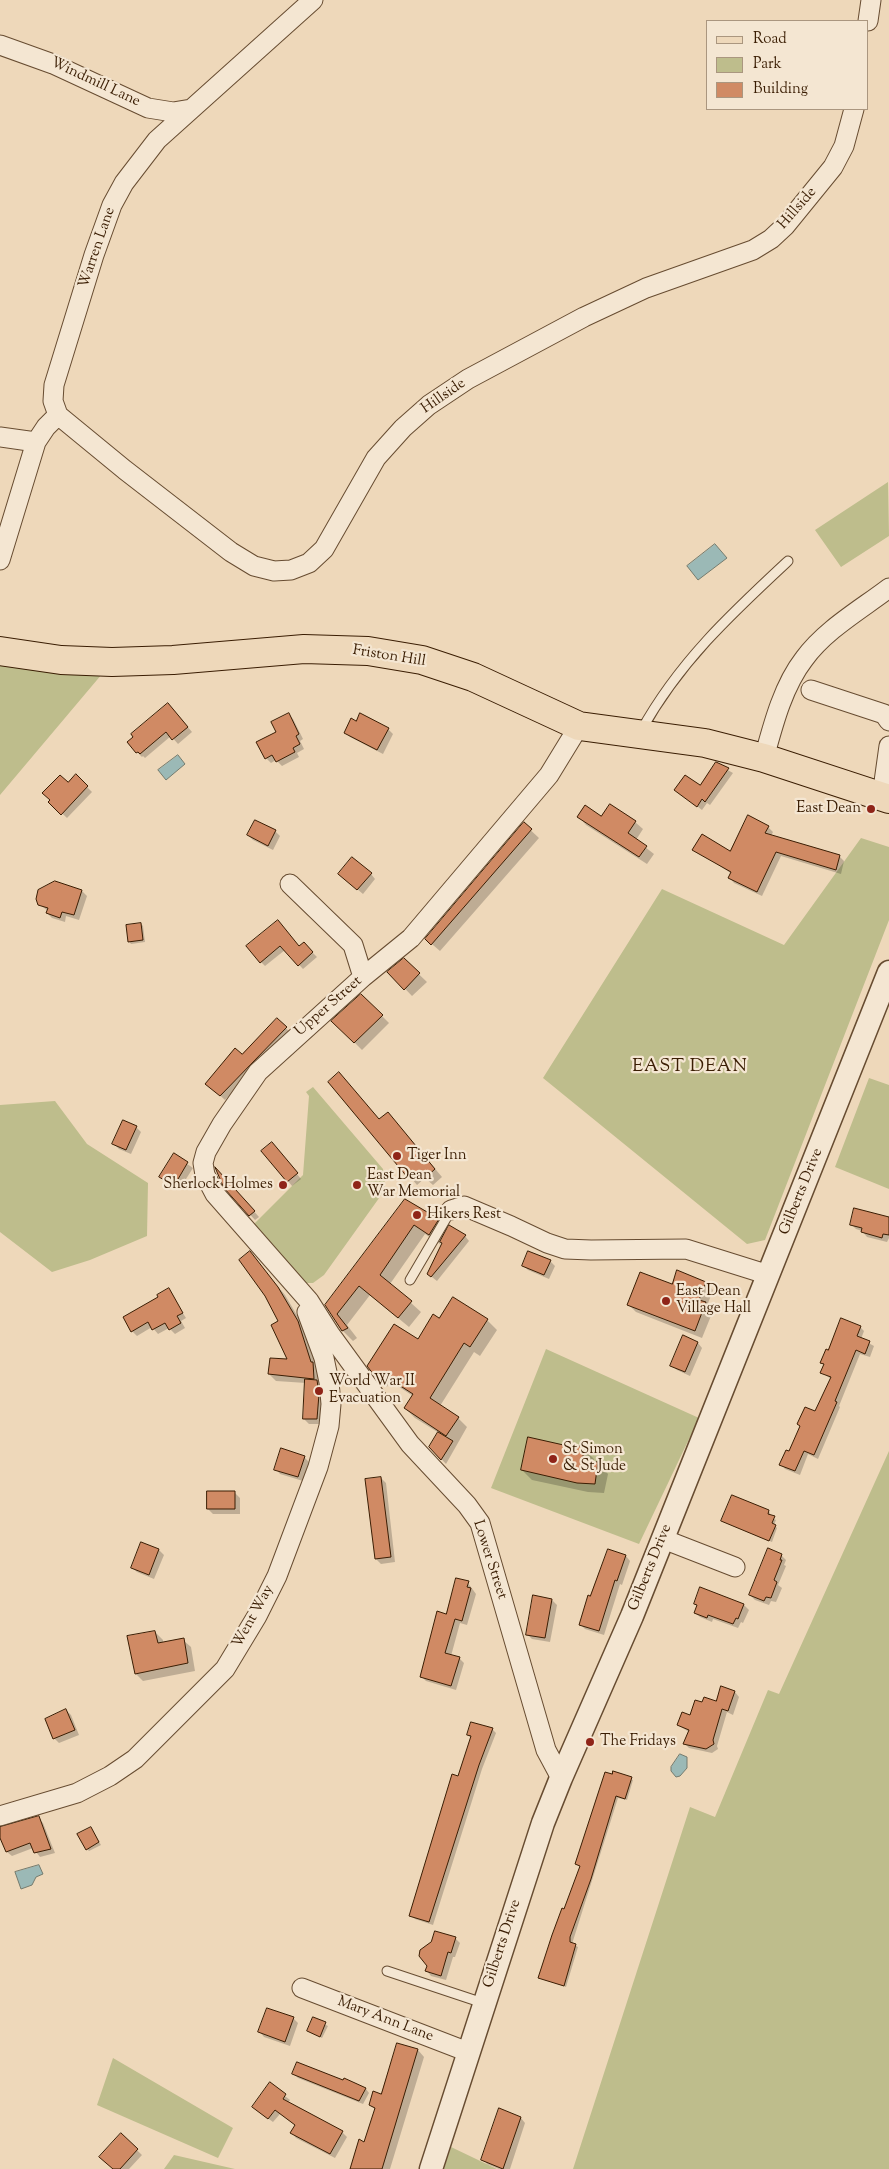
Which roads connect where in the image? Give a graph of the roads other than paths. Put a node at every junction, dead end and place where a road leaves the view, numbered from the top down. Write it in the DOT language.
graph roads {
  1 [pos="313,0"];
  2 [pos="871,0"];
  3 [pos="868,20"];
  4 [pos="0,45"];
  5 [pos="148,108"];
  6 [pos="191,109"];
  7 [pos="854,110"];
  8 [pos="157,140"];
  9 [pos="58,415"];
  10 [pos="0,437"];
  11 [pos="36,442"];
  12 [pos="0,560"];
  13 [pos="788,561"];
  14 [pos="889,588"];
  15 [pos="0,651"];
  16 [pos="811,690"];
  17 [pos="889,721"];
  18 [pos="580,726"];
  19 [pos="640,734"];
  20 [pos="889,746"];
  21 [pos="764,758"];
  22 [pos="885,798"];
  23 [pos="290,884"];
  24 [pos="889,972"];
  25 [pos="363,977"];
  26 [pos="451,1210"];
  27 [pos="769,1275"];
  28 [pos="410,1280"];
  29 [pos="309,1301"];
  30 [pos="663,1539"];
  31 [pos="735,1567"];
  32 [pos="561,1778"];
  33 [pos="0,1816"];
  34 [pos="387,1971"];
  35 [pos="302,1988"];
  36 [pos="483,2004"];
  37 [pos="468,2052"];
  38 [pos="431,2169"];
  1 -- 6 [label="street, Warren Lane"];
  2 -- 3 [label="street"];
  4 -- 5 [label="street, Windmill Lane"];
  5 -- 6 [label="street, Windmill Lane"];
  5 -- 8 [label="street"];
  6 -- 8 [label="street, Warren Lane"];
  7 -- 9 [label="street, Hillside"];
  8 -- 9 [label="street, Warren Lane"];
  9 -- 11 [label="street"];
  10 -- 11 [label="street"];
  11 -- 12 [label="street"];
  13 -- 19 [label="lane"];
  14 -- 21 [label="street"];
  15 -- 18 [label="main road, Friston Hill"];
  16 -- 17 [label="street"];
  18 -- 19 [label="main road, Friston Hill"];
  18 -- 25 [label="street, Upper Street"];
  19 -- 21 [label="main road, Friston Hill"];
  20 -- 22 [label="street"];
  21 -- 22 [label="main road, Friston Hill"];
  23 -- 25 [label="street"];
  24 -- 27 [label="street, Gilberts Drive"];
  25 -- 29 [label="street, Upper Street"];
  26 -- 27 [label="street"];
  26 -- 28 [label="lane"];
  27 -- 30 [label="street, Gilberts Drive"];
  29 -- 32 [label="street, Lower Street"];
  29 -- 33 [label="street, Went Way"];
  30 -- 31 [label="street"];
  30 -- 32 [label="street, Gilberts Drive"];
  32 -- 36 [label="street, Gilberts Drive"];
  34 -- 36 [label="lane"];
  35 -- 37 [label="street, Mary Ann Lane"];
  36 -- 37 [label="street, Gilberts Drive"];
  37 -- 38 [label="street, Gilberts Drive"];
}
